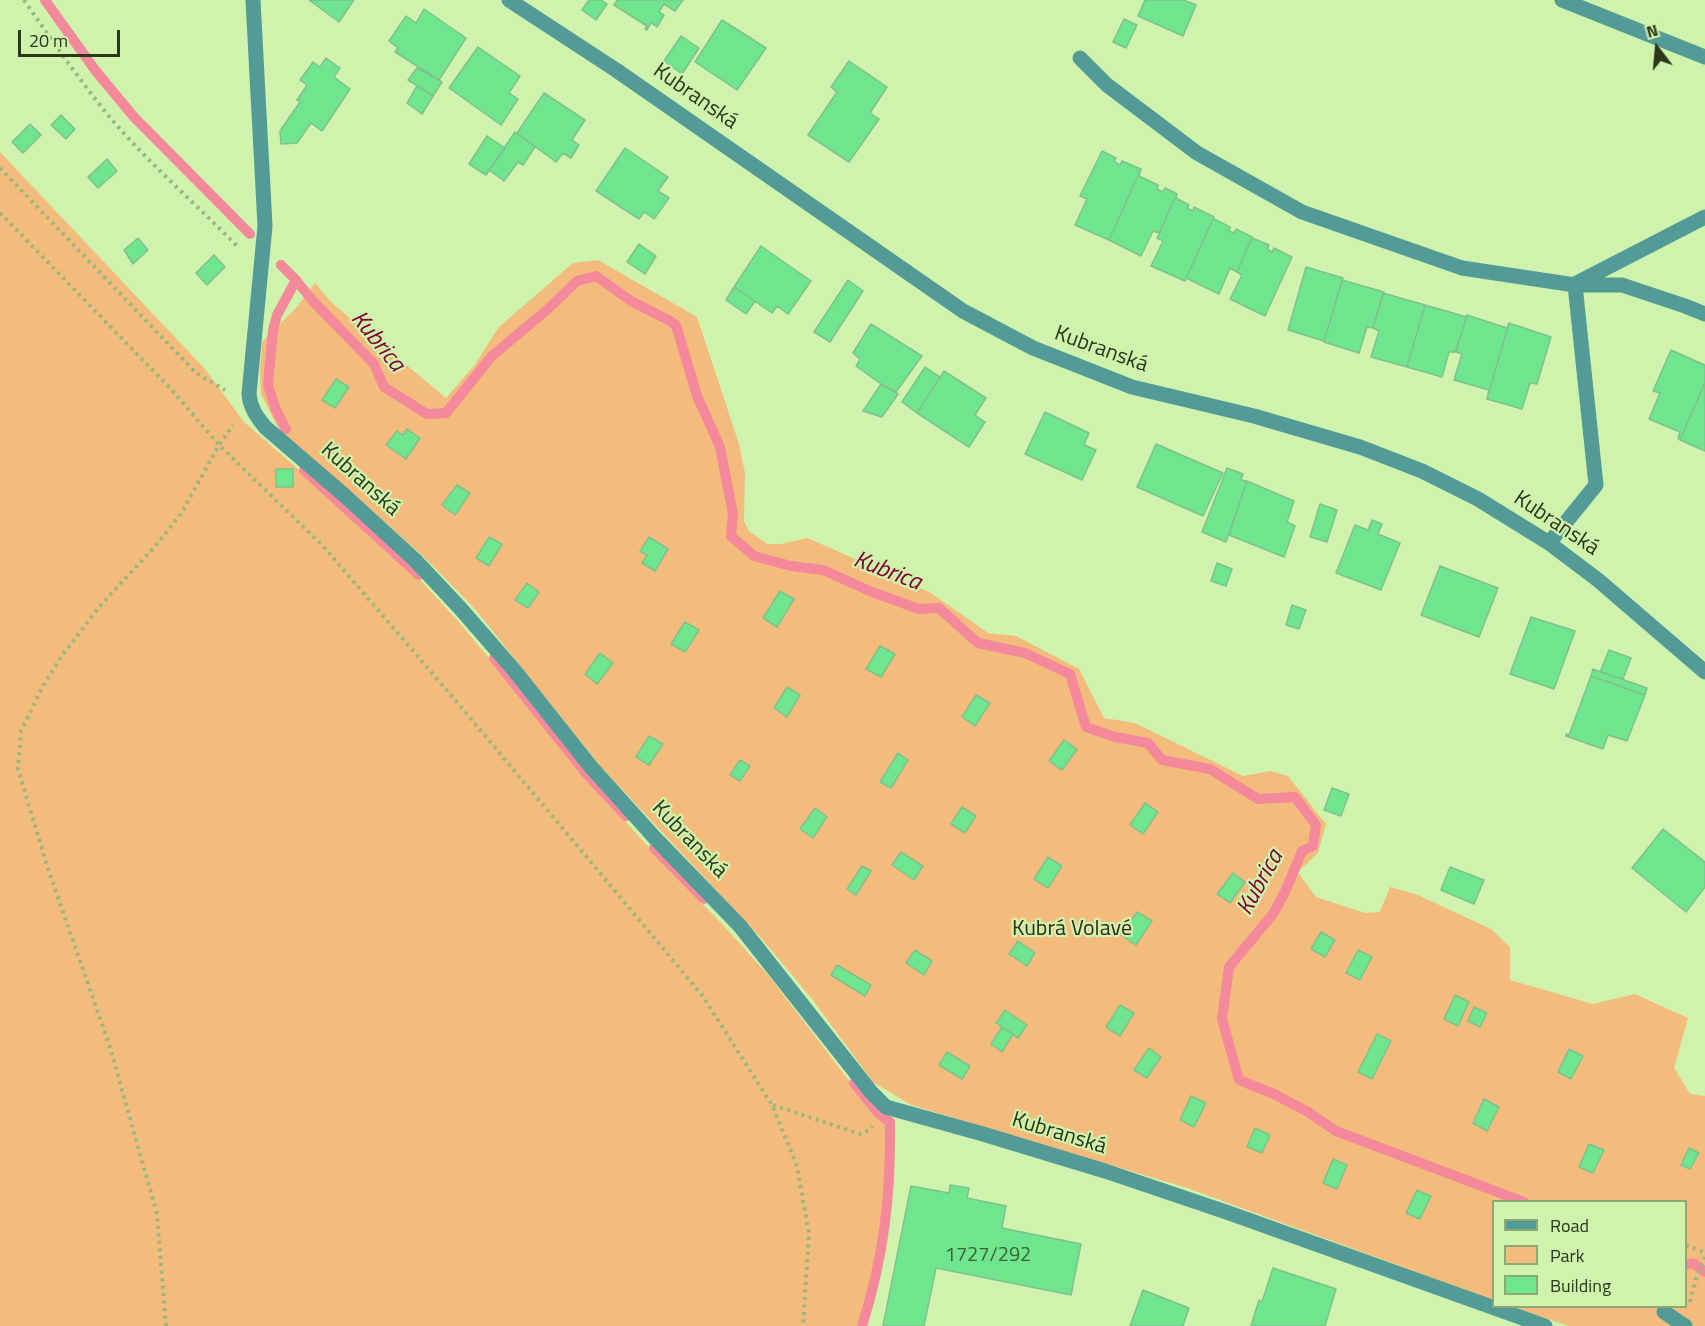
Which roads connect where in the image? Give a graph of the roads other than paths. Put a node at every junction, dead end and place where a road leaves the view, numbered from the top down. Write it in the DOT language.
graph roads {
  1 [pos="253,0"];
  2 [pos="510,0"];
  3 [pos="1562,0"];
  4 [pos="1705,57"];
  5 [pos="1080,58"];
  6 [pos="1705,218"];
  7 [pos="1575,285"];
  8 [pos="1705,314"];
  9 [pos="1549,543"];
  10 [pos="1705,672"];
  11 [pos="1492,1307"];
  12 [pos="1495,1308"];
  13 [pos="1664,1312"];
  14 [pos="1545,1326"];
  15 [pos="1685,1326"];
  1 -- 11 [label="street, Kubranská"];
  2 -- 9 [label="street, Kubranská"];
  3 -- 4 [label="street"];
  5 -- 7 [label="street"];
  6 -- 7 [label="street"];
  7 -- 8 [label="street"];
  7 -- 9 [label="street"];
  9 -- 10 [label="street, Kubranská"];
  12 -- 14 [label="street, Kubranská"];
  13 -- 15 [label="street"];
}
